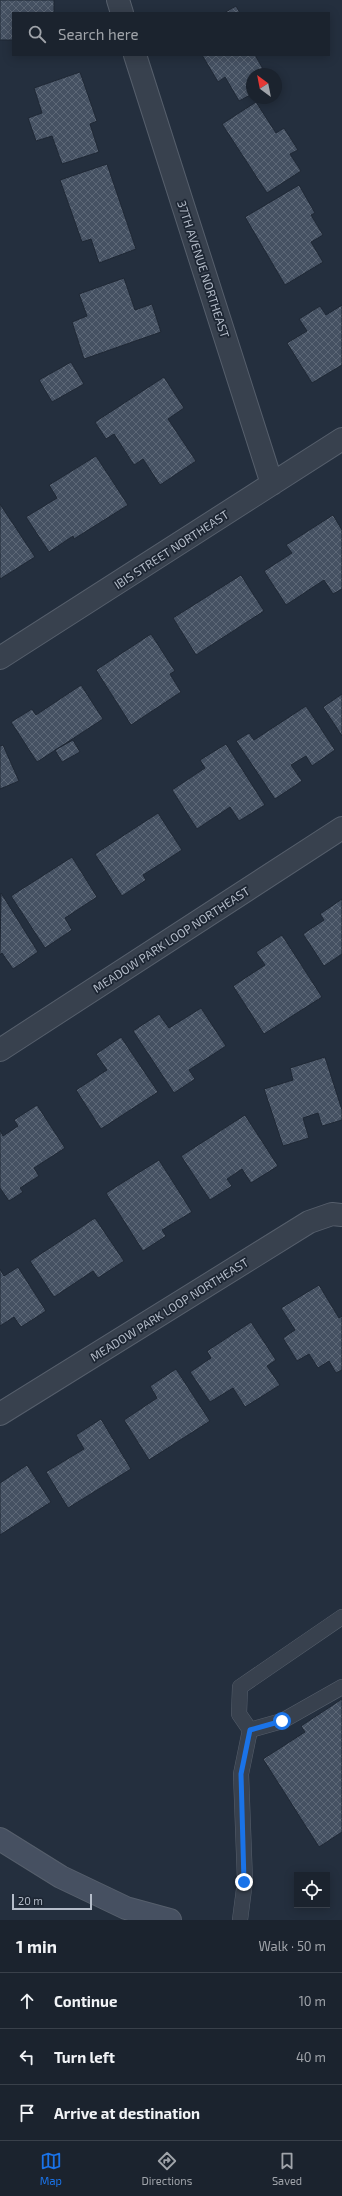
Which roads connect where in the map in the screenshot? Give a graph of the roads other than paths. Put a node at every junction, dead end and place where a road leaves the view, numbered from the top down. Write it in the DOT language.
graph roads {
  1 [pos="118,0"];
  2 [pos="122,12"];
  3 [pos="135,56"];
  4 [pos="342,439"];
  5 [pos="272,484"];
  6 [pos="0,658"];
  7 [pos="342,828"];
  8 [pos="0,1050"];
  9 [pos="342,1215"];
  10 [pos="0,1414"];
  11 [pos="342,1617"];
  12 [pos="342,1687"];
  13 [pos="250,1730"];
  14 [pos="0,1839"];
  15 [pos="170,1920"];
  16 [pos="240,1920"];
  1 -- 2 [label="street"];
  3 -- 5 [label="street, 37TH AVENUE NORTHEAST"];
  4 -- 5 [label="street, IBIS STREET NORTHEAST"];
  5 -- 6 [label="street, IBIS STREET NORTHEAST"];
  7 -- 8 [label="street, MEADOW PARK LOOP NORTHEAST"];
  9 -- 10 [label="street, MEADOW PARK LOOP NORTHEAST"];
  11 -- 13 [label="lane"];
  12 -- 13 [label="lane"];
  13 -- 16 [label="lane"];
  14 -- 15 [label="main road"];
}
